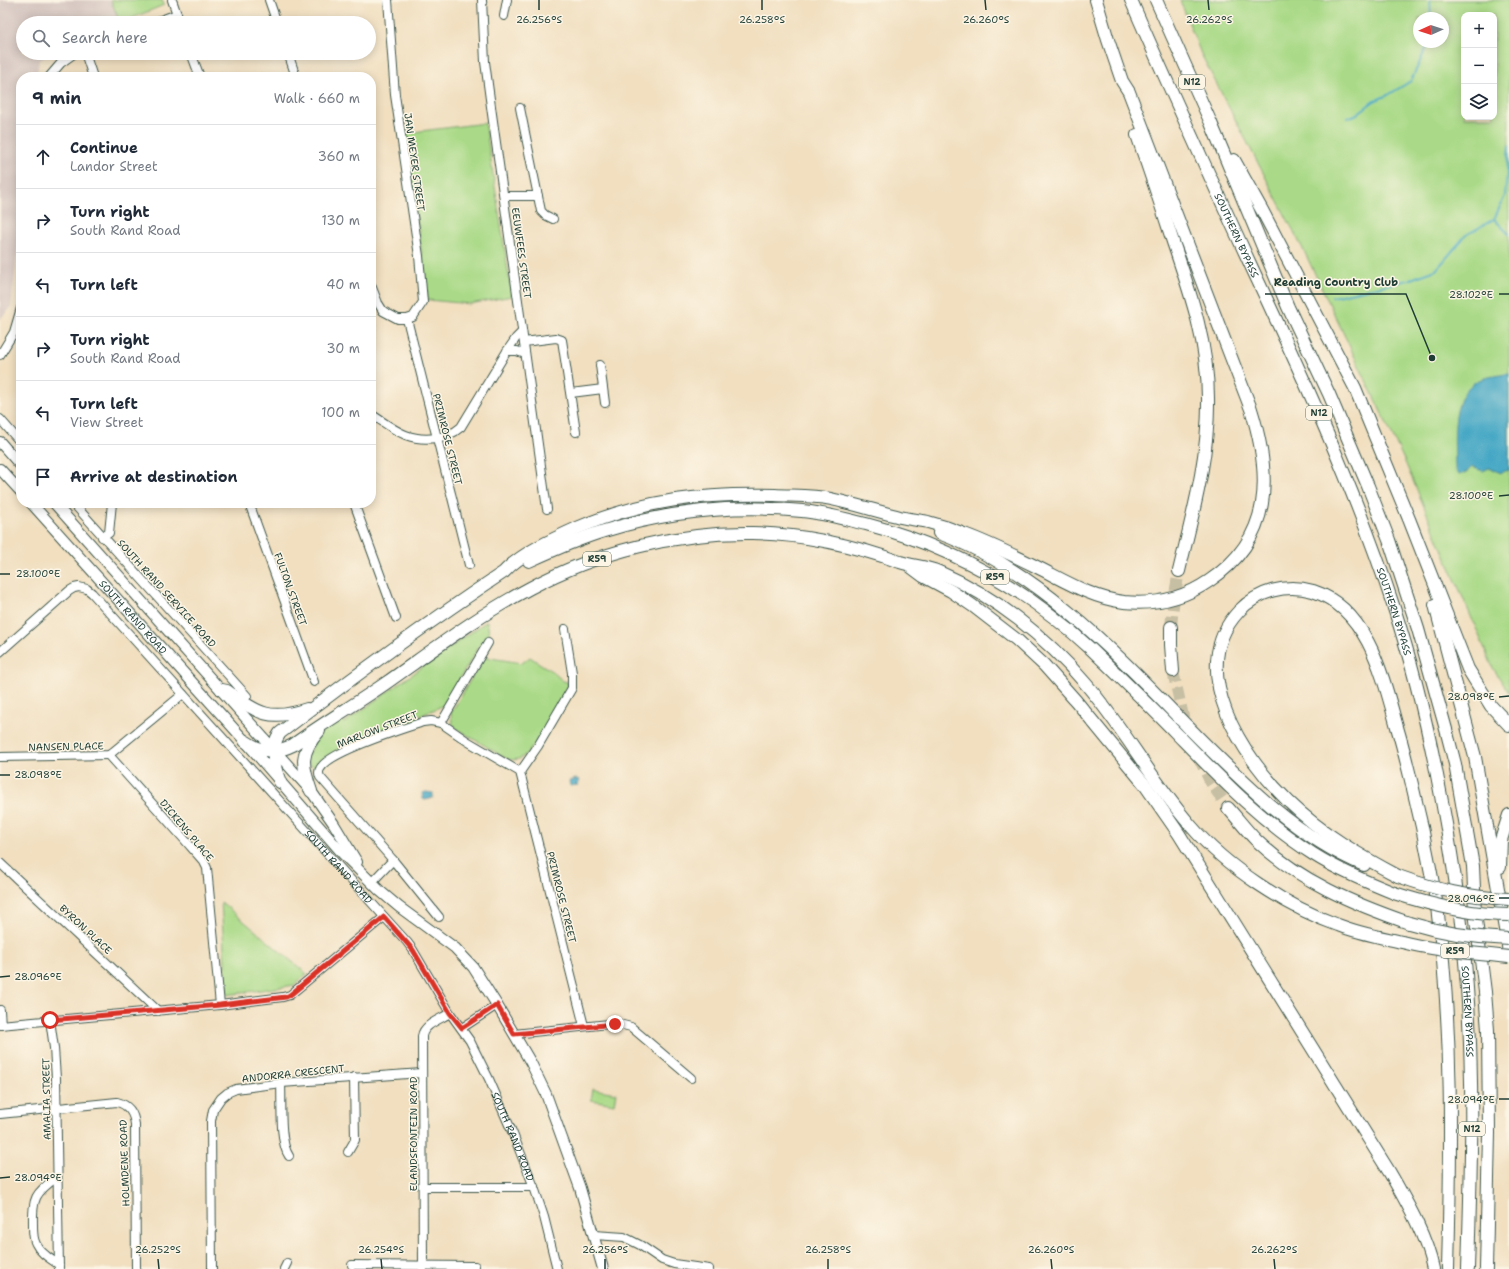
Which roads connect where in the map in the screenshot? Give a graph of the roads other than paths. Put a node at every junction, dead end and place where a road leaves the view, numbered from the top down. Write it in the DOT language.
graph roads {
  1 [pos="172,0"];
  2 [pos="269,0"];
  3 [pos="388,0"];
  4 [pos="482,0"];
  5 [pos="507,0"];
  6 [pos="1096,0"];
  7 [pos="1131,0"];
  8 [pos="1156,0"];
  9 [pos="177,14"];
  10 [pos="172,16"];
  11 [pos="275,16"];
  12 [pos="504,16"];
  13 [pos="65,60"];
  14 [pos="87,60"];
  15 [pos="194,60"];
  16 [pos="290,60"];
  17 [pos="53,72"];
  18 [pos="91,72"];
  19 [pos="198,72"];
  20 [pos="294,72"];
  21 [pos="1125,86"];
  22 [pos="520,108"];
  23 [pos="1208,115"];
  24 [pos="504,196"];
  25 [pos="538,196"];
  26 [pos="553,219"];
  27 [pos="376,298"];
  28 [pos="407,319"];
  29 [pos="16,325"];
  30 [pos="522,332"];
  31 [pos="524,342"];
  32 [pos="3,346"];
  33 [pos="507,351"];
  34 [pos="525,354"];
  35 [pos="0,355"];
  36 [pos="600,365"];
  37 [pos="603,389"];
  38 [pos="571,393"];
  39 [pos="605,403"];
  40 [pos="376,417"];
  41 [pos="0,419"];
  42 [pos="576,432"];
  43 [pos="16,437"];
  44 [pos="437,438"];
  45 [pos="0,442"];
  46 [pos="16,460"];
  47 [pos="0,469"];
  48 [pos="1390,472"];
  49 [pos="16,487"];
  50 [pos="34,508"];
  51 [pos="58,508"];
  52 [pos="77,508"];
  53 [pos="112,508"];
  54 [pos="251,508"];
  55 [pos="356,508"];
  56 [pos="547,509"];
  57 [pos="913,520"];
  58 [pos="102,537"];
  59 [pos="468,564"];
  60 [pos="906,564"];
  61 [pos="1179,571"];
  62 [pos="504,572"];
  63 [pos="396,618"];
  64 [pos="1171,627"];
  65 [pos="565,629"];
  66 [pos="488,643"];
  67 [pos="0,652"];
  68 [pos="1173,670"];
  69 [pos="314,682"];
  70 [pos="222,690"];
  71 [pos="183,694"];
  72 [pos="247,696"];
  73 [pos="316,706"];
  74 [pos="328,722"];
  75 [pos="441,723"];
  76 [pos="1509,724"];
  77 [pos="244,741"];
  78 [pos="274,750"];
  79 [pos="109,756"];
  80 [pos="0,757"];
  81 [pos="520,772"];
  82 [pos="280,782"];
  83 [pos="311,792"];
  84 [pos="1228,808"];
  85 [pos="1509,815"];
  86 [pos="393,860"];
  87 [pos="0,862"];
  88 [pos="364,874"];
  89 [pos="1397,876"];
  90 [pos="372,882"];
  91 [pos="1503,899"];
  92 [pos="1509,915"];
  93 [pos="384,917"];
  94 [pos="438,917"];
  95 [pos="1509,938"];
  96 [pos="1509,952"];
  97 [pos="1509,957"];
  98 [pos="220,1005"];
  99 [pos="497,1005"];
  100 [pos="0,1010"];
  101 [pos="158,1011"];
  102 [pos="450,1013"];
  103 [pos="50,1020"];
  104 [pos="0,1025"];
  105 [pos="584,1026"];
  106 [pos="462,1028"];
  107 [pos="514,1034"];
  108 [pos="422,1073"];
  109 [pos="354,1077"];
  110 [pos="691,1078"];
  111 [pos="281,1083"];
  112 [pos="56,1108"];
  113 [pos="0,1114"];
  114 [pos="348,1152"];
  115 [pos="289,1156"];
  116 [pos="57,1177"];
  117 [pos="423,1187"];
  118 [pos="534,1187"];
  119 [pos="594,1235"];
  120 [pos="352,1265"];
  121 [pos="475,1266"];
  122 [pos="59,1267"];
  123 [pos="423,1267"];
  124 [pos="136,1269"];
  125 [pos="212,1269"];
  126 [pos="557,1269"];
  127 [pos="603,1269"];
  128 [pos="708,1269"];
  129 [pos="1433,1269"];
  130 [pos="1448,1269"];
  131 [pos="1468,1269"];
  132 [pos="1486,1269"];
  1 -- 9 [label="street"];
  2 -- 11 [label="street"];
  3 -- 28 [label="street, JAN MEYER STREET"];
  4 -- 24 [label="street, EEUWFEES STREET"];
  5 -- 12 [label="street"];
  6 -- 21 [label="highway"];
  7 -- 131 [label="highway, SOUTHERN BYPASS / N12"];
  8 -- 23 [label="highway, SOUTHERN BYPASS / N12"];
  9 -- 10 [label="street"];
  13 -- 17 [label="street"];
  14 -- 18 [label="street"];
  15 -- 19 [label="street"];
  16 -- 20 [label="street"];
  21 -- 57 [label="highway"];
  21 -- 61 [label="highway"];
  22 -- 25 [label="street"];
  23 -- 48 [label="highway"];
  23 -- 132 [label="highway, SOUTHERN BYPASS / N12"];
  24 -- 25 [label="street"];
  24 -- 30 [label="street, EEUWFEES STREET"];
  25 -- 26 [label="street"];
  27 -- 28 [label="street"];
  28 -- 44 [label="street, PRIMROSE STREET"];
  29 -- 32 [label="street"];
  30 -- 31 [label="street, EEUWFEES STREET"];
  30 -- 33 [label="street"];
  31 -- 34 [label="street, EEUWFEES STREET"];
  31 -- 38 [label="street"];
  32 -- 35 [label="street"];
  33 -- 34 [label="street"];
  33 -- 44 [label="street"];
  34 -- 56 [label="street, EEUWFEES STREET"];
  36 -- 37 [label="street"];
  37 -- 38 [label="street"];
  37 -- 39 [label="street"];
  38 -- 42 [label="street"];
  40 -- 44 [label="street"];
  41 -- 43 [label="street"];
  44 -- 59 [label="street, PRIMROSE STREET"];
  45 -- 46 [label="main road"];
  47 -- 49 [label="main road"];
  48 -- 76 [label="highway"];
  48 -- 91 [label="highway"];
  50 -- 77 [label="main road, SOUTH RAND ROAD"];
  51 -- 70 [label="main road, SOUTH RAND ROAD"];
  52 -- 58 [label="street, SOUTH RAND SERVICE ROAD"];
  53 -- 58 [label="street"];
  54 -- 69 [label="street, FULTON STREET"];
  55 -- 63 [label="street"];
  57 -- 62 [label="highway"];
  57 -- 89 [label="highway"];
  58 -- 72 [label="street, SOUTH RAND SERVICE ROAD"];
  60 -- 74 [label="highway, R59"];
  60 -- 97 [label="highway, R59, bridge"];
  60 -- 129 [label="highway"];
  62 -- 73 [label="highway, R59"];
  62 -- 92 [label="highway, R59, bridge"];
  64 -- 68 [label="highway"];
  65 -- 81 [label="street"];
  66 -- 75 [label="street"];
  67 -- 71 [label="street, SOUTH RAND ROAD"];
  70 -- 73 [label="highway"];
  70 -- 78 [label="main road, SOUTH RAND ROAD"];
  71 -- 79 [label="street, NANSEN PLACE"];
  71 -- 93 [label="street, SOUTH RAND ROAD"];
  73 -- 78 [label="highway"];
  74 -- 78 [label="highway"];
  74 -- 83 [label="highway"];
  75 -- 81 [label="street"];
  75 -- 86 [label="street, MARLOW STREET"];
  77 -- 78 [label="highway"];
  77 -- 82 [label="main road, SOUTH RAND ROAD"];
  78 -- 82 [label="highway"];
  78 -- 83 [label="main road, SOUTH RAND ROAD"];
  79 -- 80 [label="street, NANSEN PLACE"];
  79 -- 98 [label="street, DICKENS PLACE"];
  81 -- 105 [label="street, PRIMROSE STREET"];
  82 -- 88 [label="main road, SOUTH RAND ROAD"];
  83 -- 88 [label="main road, SOUTH RAND ROAD"];
  84 -- 95 [label="highway, bridge"];
  85 -- 91 [label="highway"];
  86 -- 90 [label="street, SOUTH RAND ROAD"];
  86 -- 94 [label="street"];
  87 -- 101 [label="street, BYRON PLACE"];
  88 -- 90 [label="main road, SOUTH RAND ROAD"];
  89 -- 91 [label="highway, bridge"];
  89 -- 130 [label="highway"];
  90 -- 99 [label="main road, SOUTH RAND ROAD"];
  91 -- 96 [label="highway"];
  93 -- 98 [label="street"];
  93 -- 102 [label="street, SOUTH RAND ROAD"];
  98 -- 101 [label="street"];
  99 -- 106 [label="street"];
  99 -- 107 [label="main road, SOUTH RAND ROAD"];
  100 -- 104 [label="street"];
  101 -- 103 [label="street"];
  102 -- 106 [label="street, SOUTH RAND ROAD"];
  102 -- 108 [label="street, ELANDSFONTEIN ROAD"];
  103 -- 104 [label="street"];
  103 -- 112 [label="street, AMALIA STREET"];
  105 -- 107 [label="street"];
  105 -- 110 [label="street"];
  106 -- 118 [label="street, SOUTH RAND ROAD"];
  107 -- 119 [label="main road, SOUTH RAND ROAD"];
  108 -- 109 [label="street, ANDORRA CRESCENT"];
  108 -- 117 [label="street, ELANDSFONTEIN ROAD"];
  109 -- 111 [label="street, ANDORRA CRESCENT"];
  109 -- 114 [label="street"];
  111 -- 115 [label="street"];
  111 -- 125 [label="street, ANDORRA CRESCENT"];
  112 -- 113 [label="street"];
  112 -- 116 [label="street, AMALIA STREET"];
  112 -- 124 [label="street, HOLMDENE ROAD"];
  116 -- 122 [label="street, AMALIA STREET"];
  116 -- 122 [label="street, AMALIA STREET"];
  117 -- 118 [label="street"];
  117 -- 123 [label="street, ELANDSFONTEIN ROAD"];
  118 -- 126 [label="street, SOUTH RAND ROAD"];
  119 -- 127 [label="main road, SOUTH RAND ROAD"];
  119 -- 128 [label="street"];
  120 -- 123 [label="street"];
  121 -- 123 [label="street"];
}
